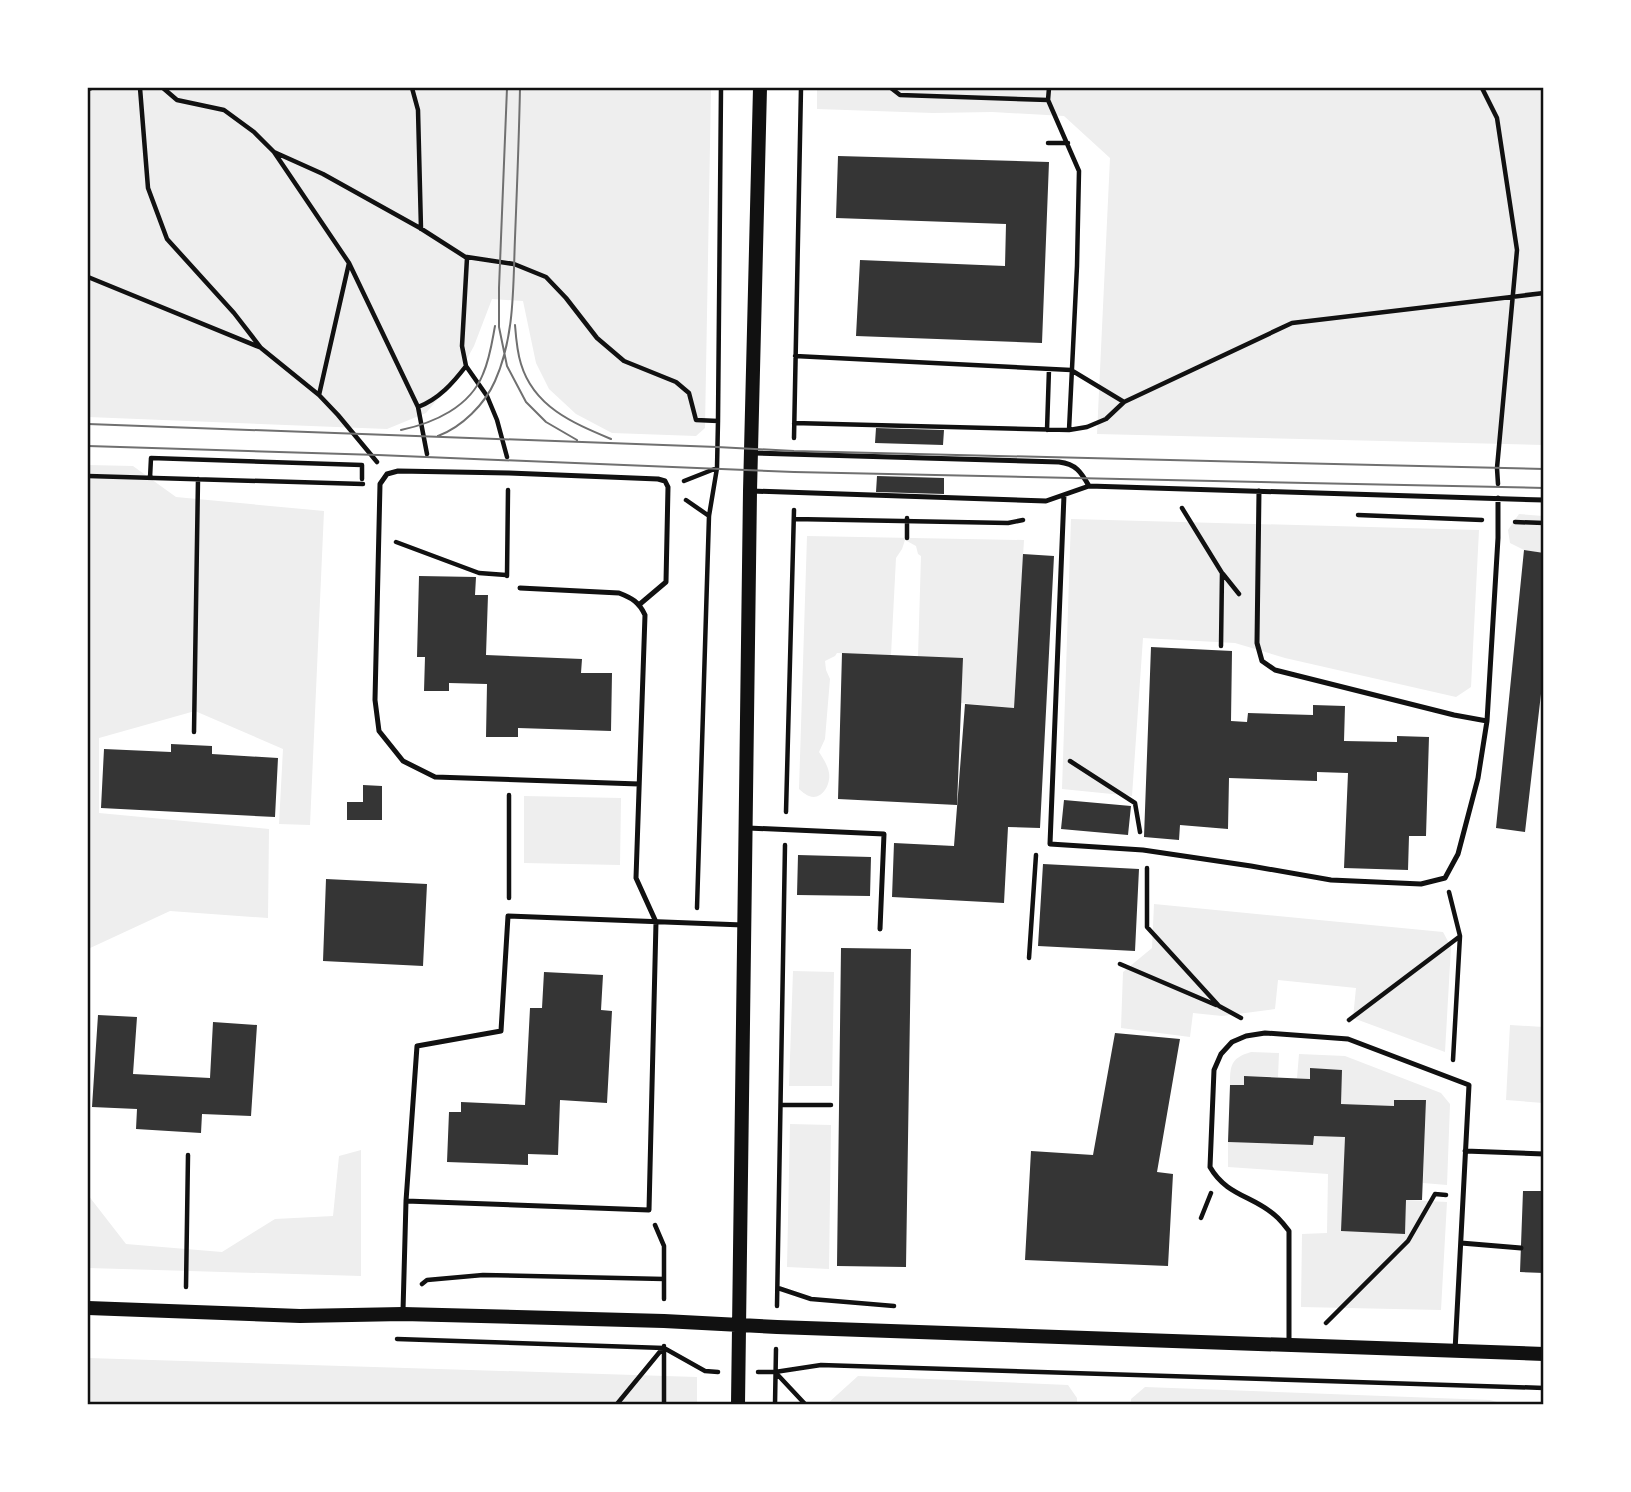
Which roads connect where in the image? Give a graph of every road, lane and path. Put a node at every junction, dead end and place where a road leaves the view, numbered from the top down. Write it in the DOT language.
graph roads {
  1 [pos="140,88"];
  2 [pos="163,88"];
  3 [pos="412,88"];
  4 [pos="721,88"];
  5 [pos="760,88"];
  6 [pos="801,88"];
  7 [pos="891,88"];
  8 [pos="1049,88"];
  9 [pos="1482,88"];
  10 [pos="1048,100"];
  11 [pos="1048,143"];
  12 [pos="1068,143"];
  13 [pos="274,152"];
  14 [pos="420,228"];
  15 [pos="467,258"];
  16 [pos="349,263"];
  17 [pos="88,277"];
  18 [pos="1544,293"];
  19 [pos="1512,296"];
  20 [pos="261,348"];
  21 [pos="795,356"];
  22 [pos="466,366"];
  23 [pos="1049,369"];
  24 [pos="1071,370"];
  25 [pos="319,395"];
  26 [pos="1124,401"];
  27 [pos="418,407"];
  28 [pos="718,421"];
  29 [pos="1047,430"];
  30 [pos="1069,430"];
  31 [pos="751,453"];
  32 [pos="508,459"];
  33 [pos="362,465"];
  34 [pos="717,468"];
  35 [pos="427,472"];
  36 [pos="387,474"];
  37 [pos="88,476"];
  38 [pos="150,478"];
  39 [pos="198,479"];
  40 [pos="380,484"];
  41 [pos="509,485"];
  42 [pos="1089,486"];
  43 [pos="668,488"];
  44 [pos="750,491"];
  45 [pos="1259,491"];
  46 [pos="1064,495"];
  47 [pos="908,496"];
  48 [pos="1498,498"];
  49 [pos="1544,500"];
  50 [pos="1064,509"];
  51 [pos="1195,509"];
  52 [pos="1352,515"];
  53 [pos="709,516"];
  54 [pos="907,521"];
  55 [pos="1497,521"];
  56 [pos="1544,523"];
  57 [pos="379,536"];
  58 [pos="907,538"];
  59 [pos="506,575"];
  60 [pos="520,588"];
  61 [pos="640,604"];
  62 [pos="1221,646"];
  63 [pos="1487,722"];
  64 [pos="194,732"];
  65 [pos="1054,751"];
  66 [pos="509,780"];
  67 [pos="639,784"];
  68 [pos="745,827"];
  69 [pos="785,829"];
  70 [pos="1050,844"];
  71 [pos="1143,850"];
  72 [pos="1445,878"];
  73 [pos="508,916"];
  74 [pos="656,922"];
  75 [pos="696,923"];
  76 [pos="744,925"];
  77 [pos="880,929"];
  78 [pos="1460,936"];
  79 [pos="1029,958"];
  80 [pos="1120,964"];
  81 [pos="1219,1006"];
  82 [pos="1265,1033"];
  83 [pos="1327,1038"];
  84 [pos="1452,1079"];
  85 [pos="781,1105"];
  86 [pos="831,1105"];
  87 [pos="1465,1151"];
  88 [pos="1544,1154"];
  89 [pos="188,1155"];
  90 [pos="1217,1180"];
  91 [pos="1463,1196"];
  92 [pos="406,1201"];
  93 [pos="649,1210"];
  94 [pos="1201,1218"];
  95 [pos="1461,1243"];
  96 [pos="1521,1248"];
  97 [pos="173,1287"];
  98 [pos="186,1287"];
  99 [pos="198,1288"];
  100 [pos="403,1295"];
  101 [pos="88,1308"];
  102 [pos="403,1314"];
  103 [pos="1326,1323"];
  104 [pos="738,1325"];
  105 [pos="777,1327"];
  106 [pos="1289,1345"];
  107 [pos="664,1348"];
  108 [pos="1455,1351"];
  109 [pos="1544,1354"];
  110 [pos="705,1371"];
  111 [pos="775,1372"];
  112 [pos="1544,1388"];
  113 [pos="617,1405"];
  114 [pos="664,1405"];
  115 [pos="738,1405"];
  116 [pos="775,1405"];
  117 [pos="806,1405"];
  1 -- 20 [label="path"];
  2 -- 13 [label="path"];
  3 -- 14 [label="path"];
  4 -- 28 [label="path"];
  5 -- 31 [label="main road"];
  6 -- 21 [label="path"];
  7 -- 10 [label="path"];
  8 -- 10 [label="path"];
  9 -- 19 [label="path"];
  10 -- 12 [label="path"];
  11 -- 12 [label="path"];
  12 -- 24 [label="path"];
  13 -- 14 [label="path"];
  13 -- 16 [label="path"];
  14 -- 15 [label="path"];
  15 -- 22 [label="path"];
  15 -- 28 [label="path"];
  16 -- 25 [label="path"];
  16 -- 27 [label="path"];
  17 -- 20 [label="path"];
  18 -- 19 [label="path"];
  19 -- 26 [label="path"];
  19 -- 48 [label="path"];
  20 -- 25 [label="path"];
  21 -- 23 [label="path"];
  21 -- 29 [label="path"];
  22 -- 27 [label="path"];
  22 -- 32 [label="path"];
  23 -- 24 [label="path"];
  23 -- 29 [label="path"];
  24 -- 26 [label="path"];
  24 -- 30 [label="path"];
  25 -- 36 [label="path"];
  26 -- 30 [label="path"];
  27 -- 35 [label="path"];
  28 -- 34 [label="path"];
  29 -- 30 [label="path"];
  31 -- 42 [label="lane"];
  31 -- 44 [label="main road"];
  33 -- 38 [label="path"];
  34 -- 43 [label="path"];
  34 -- 53 [label="path"];
  35 -- 36 [label="lane"];
  35 -- 43 [label="lane"];
  36 -- 40 [label="lane"];
  37 -- 38 [label="path"];
  38 -- 39 [label="path"];
  39 -- 40 [label="path"];
  39 -- 64 [label="path"];
  40 -- 57 [label="lane"];
  41 -- 59 [label="path"];
  42 -- 45 [label="lane"];
  42 -- 46 [label="lane"];
  43 -- 53 [label="path"];
  43 -- 61 [label="lane"];
  44 -- 47 [label="lane"];
  44 -- 68 [label="main road"];
  45 -- 48 [label="lane"];
  45 -- 63 [label="lane"];
  46 -- 47 [label="lane"];
  46 -- 50 [label="lane"];
  47 -- 54 [label="path"];
  48 -- 49 [label="lane"];
  48 -- 55 [label="lane"];
  50 -- 54 [label="path"];
  50 -- 65 [label="lane"];
  51 -- 62 [label="path"];
  52 -- 55 [label="path"];
  53 -- 75 [label="path"];
  54 -- 58 [label="path"];
  54 -- 69 [label="path"];
  55 -- 56 [label="path"];
  55 -- 63 [label="lane"];
  57 -- 59 [label="path"];
  57 -- 66 [label="lane"];
  59 -- 60 [label="path"];
  60 -- 61 [label="lane"];
  61 -- 67 [label="lane"];
  63 -- 72 [label="lane"];
  65 -- 70 [label="lane"];
  65 -- 71 [label="path"];
  66 -- 67 [label="lane"];
  66 -- 73 [label="path"];
  67 -- 74 [label="lane"];
  68 -- 69 [label="lane"];
  68 -- 76 [label="main road"];
  69 -- 77 [label="lane"];
  69 -- 85 [label="path"];
  70 -- 71 [label="lane"];
  70 -- 79 [label="path"];
  71 -- 72 [label="lane"];
  71 -- 81 [label="path"];
  72 -- 78 [label="path"];
  73 -- 74 [label="lane"];
  73 -- 92 [label="lane"];
  74 -- 75 [label="lane"];
  74 -- 93 [label="lane"];
  75 -- 76 [label="lane"];
  76 -- 104 [label="main road"];
  78 -- 83 [label="path"];
  78 -- 84 [label="path"];
  80 -- 81 [label="path"];
  81 -- 82 [label="path"];
  82 -- 83 [label="lane"];
  82 -- 90 [label="lane"];
  83 -- 84 [label="lane"];
  84 -- 87 [label="lane"];
  85 -- 86 [label="path"];
  85 -- 105 [label="path"];
  87 -- 88 [label="lane"];
  87 -- 91 [label="lane"];
  89 -- 98 [label="path"];
  90 -- 94 [label="path"];
  90 -- 106 [label="lane"];
  91 -- 95 [label="lane"];
  91 -- 103 [label="path"];
  92 -- 93 [label="lane"];
  92 -- 100 [label="lane"];
  93 -- 100 [label="path"];
  95 -- 96 [label="lane"];
  95 -- 108 [label="lane"];
  97 -- 98 [label="path"];
  98 -- 99 [label="path"];
  100 -- 102 [label="lane"];
  101 -- 102 [label="main road"];
  102 -- 104 [label="main road"];
  104 -- 105 [label="main road"];
  104 -- 115 [label="main road"];
  105 -- 106 [label="main road"];
  105 -- 111 [label="path"];
  106 -- 108 [label="main road"];
  107 -- 110 [label="path"];
  107 -- 113 [label="path"];
  107 -- 114 [label="path"];
  108 -- 109 [label="main road"];
  111 -- 112 [label="path"];
  111 -- 116 [label="path"];
  111 -- 117 [label="path"];
}
